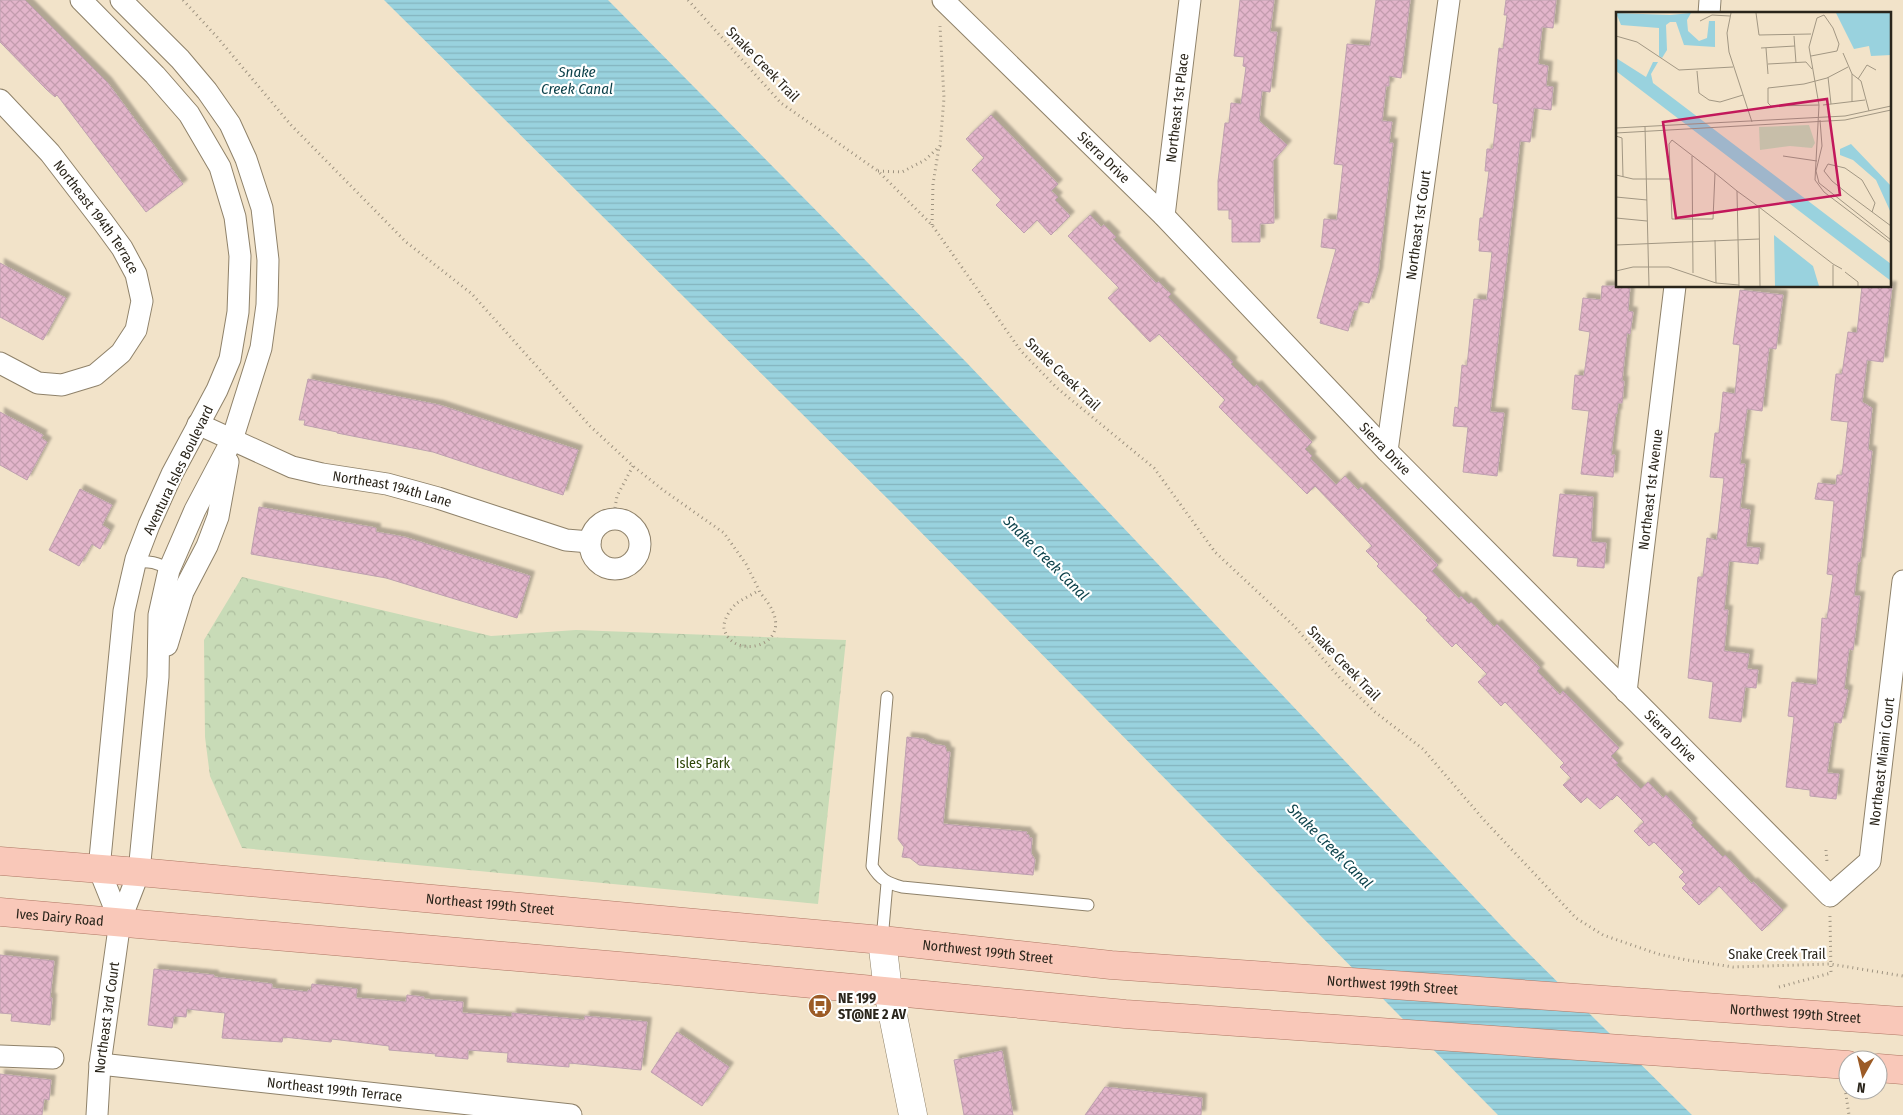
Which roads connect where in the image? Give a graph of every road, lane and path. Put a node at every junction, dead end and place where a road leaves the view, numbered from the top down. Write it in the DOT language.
graph roads {
  1 [pos="81,0"];
  2 [pos="121,0"];
  3 [pos="183,0"];
  4 [pos="688,0"];
  5 [pos="1190,0"];
  6 [pos="1449,0"];
  7 [pos="941,9"];
  8 [pos="0,100"];
  9 [pos="940,146"];
  10 [pos="878,171"];
  11 [pos="1164,216"];
  12 [pos="932,225"];
  13 [pos="1676,288"];
  14 [pos="0,363"];
  15 [pos="198,424"];
  16 [pos="232,440"];
  17 [pos="1387,451"];
  18 [pos="633,466"];
  19 [pos="615,508"];
  20 [pos="590,542"];
  21 [pos="135,562"];
  22 [pos="169,570"];
  23 [pos="1903,581"];
  24 [pos="759,590"];
  25 [pos="158,677"];
  26 [pos="1626,692"];
  27 [pos="888,697"];
  28 [pos="1826,850"];
  29 [pos="0,861"];
  30 [pos="99,869"];
  31 [pos="139,872"];
  32 [pos="887,883"];
  33 [pos="1830,896"];
  34 [pos="1088,905"];
  35 [pos="0,912"];
  36 [pos="120,921"];
  37 [pos="882,940"];
  38 [pos="1830,964"];
  39 [pos="1903,976"];
  40 [pos="1778,987"];
  41 [pos="888,991"];
  42 [pos="1903,1021"];
  43 [pos="0,1056"];
  44 [pos="53,1058"];
  45 [pos="100,1064"];
  46 [pos="1838,1064"];
  47 [pos="1888,1069"];
  48 [pos="1903,1070"];
  49 [pos="1846,1100"];
  50 [pos="97,1115"];
  51 [pos="571,1115"];
  52 [pos="913,1115"];
  53 [pos="1849,1115"];
  1 -- 15 [label="street, Aventura Isles Boulevard"];
  2 -- 16 [label="street"];
  3 -- 18 [label="path"];
  4 -- 10 [label="path, Snake Creek Trail"];
  5 -- 11 [label="street, Northeast 1st Place"];
  6 -- 17 [label="street, Northeast 1st Court"];
  7 -- 9 [label="path"];
  7 -- 11 [label="street, Sierra Drive"];
  8 -- 14 [label="street, Northeast 194th Terrace"];
  9 -- 10 [label="path"];
  9 -- 12 [label="path"];
  10 -- 12 [label="path, Snake Creek Trail"];
  11 -- 17 [label="street, Sierra Drive"];
  12 -- 38 [label="path, Snake Creek Trail"];
  13 -- 26 [label="street, Northeast 1st Avenue"];
  15 -- 16 [label="street, Northeast 194th Lane"];
  15 -- 21 [label="street, Aventura Isles Boulevard"];
  16 -- 20 [label="street, Northeast 194th Lane"];
  16 -- 22 [label="street"];
  16 -- 25 [label="street"];
  17 -- 26 [label="street, Sierra Drive"];
  18 -- 19 [label="path"];
  18 -- 24 [label="path"];
  21 -- 22 [label="lane"];
  21 -- 30 [label="street, Aventura Isles Boulevard"];
  22 -- 25 [label="street"];
  23 -- 33 [label="street, Northeast Miami Court"];
  24 -- 24 [label="path"];
  25 -- 31 [label="street"];
  26 -- 33 [label="street, Sierra Drive"];
  27 -- 32 [label="lane"];
  28 -- 33 [label="path"];
  29 -- 30 [label="main road"];
  30 -- 31 [label="main road, Northeast 199th Street"];
  30 -- 36 [label="street, Aventura Isles Boulevard"];
  31 -- 36 [label="street"];
  31 -- 37 [label="main road, Northeast 199th Street"];
  32 -- 34 [label="lane"];
  32 -- 37 [label="lane"];
  33 -- 38 [label="path"];
  35 -- 36 [label="main road, Ives Dairy Road"];
  36 -- 41 [label="main road"];
  36 -- 45 [label="street, Northeast 3rd Court"];
  37 -- 41 [label="street"];
  37 -- 42 [label="main road, Northwest 199th Street"];
  38 -- 39 [label="path, Snake Creek Trail"];
  38 -- 40 [label="path"];
  41 -- 46 [label="main road"];
  41 -- 52 [label="street"];
  43 -- 44 [label="street"];
  45 -- 50 [label="street, Northeast 3rd Court"];
  45 -- 51 [label="street, Northeast 199th Terrace"];
  47 -- 48 [label="main road"];
  49 -- 53 [label="path"];
}
